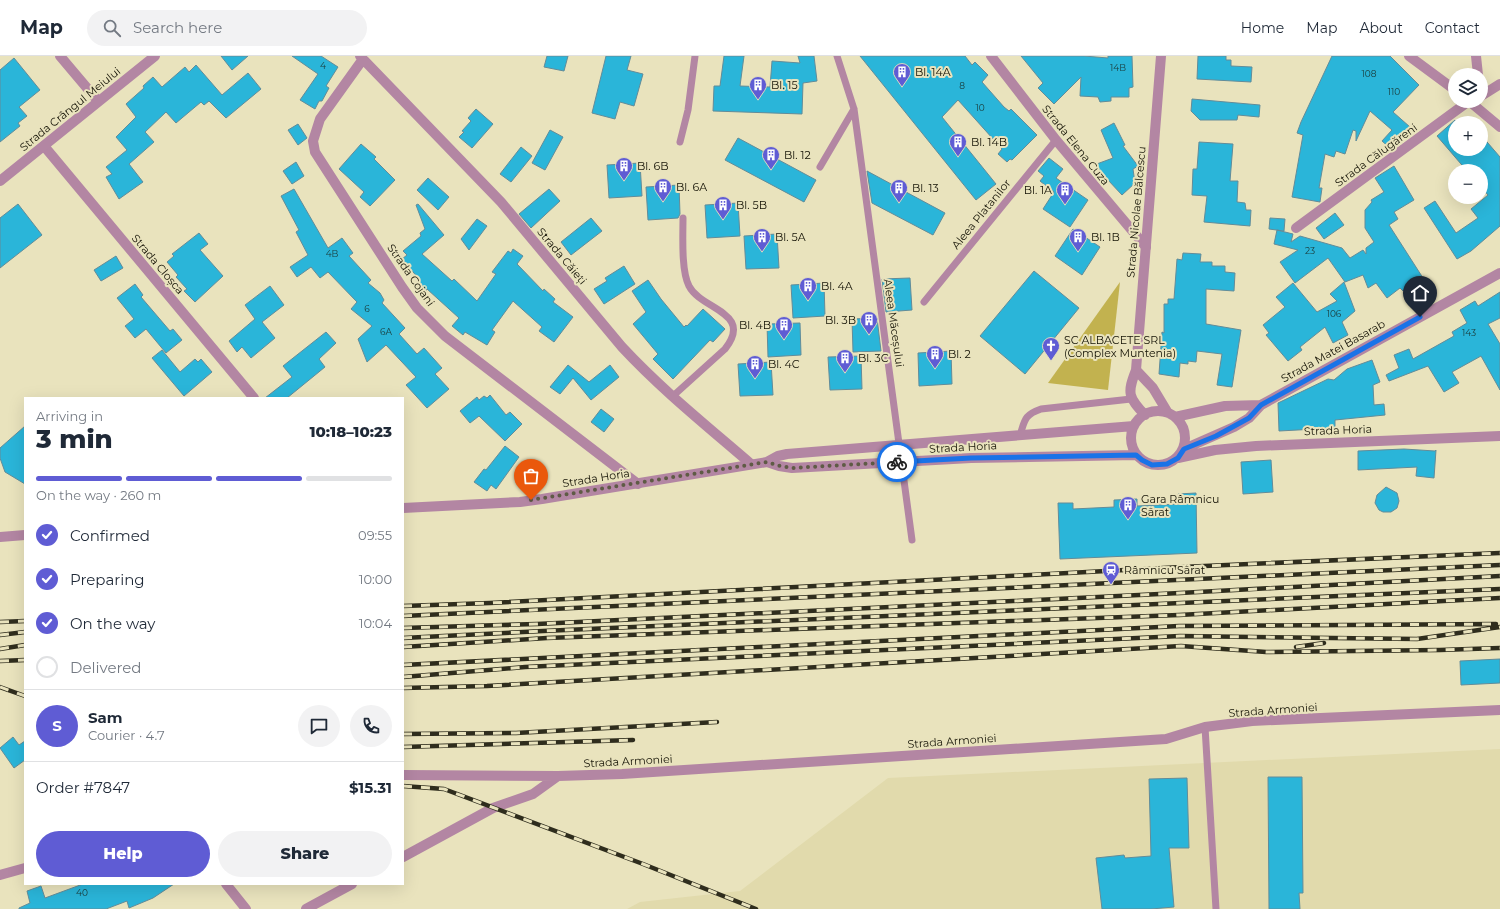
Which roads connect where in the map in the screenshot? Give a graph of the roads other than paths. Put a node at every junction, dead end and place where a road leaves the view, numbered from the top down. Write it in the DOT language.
graph roads {
  1 [pos="60,56"];
  2 [pos="155,56"];
  3 [pos="695,56"];
  4 [pos="837,56"];
  5 [pos="991,56"];
  6 [pos="1161,56"];
  7 [pos="1409,56"];
  8 [pos="1476,56"];
  9 [pos="362,58"];
  10 [pos="1477,68"];
  11 [pos="1500,84"];
  12 [pos="1448,85"];
  13 [pos="1488,92"];
  14 [pos="98,102"];
  15 [pos="1459,108"];
  16 [pos="1477,108"];
  17 [pos="854,109"];
  18 [pos="1500,127"];
  19 [pos="1056,140"];
  20 [pos="680,142"];
  21 [pos="44,146"];
  22 [pos="820,167"];
  23 [pos="0,181"];
  24 [pos="683,218"];
  25 [pos="1296,228"];
  26 [pos="1146,247"];
  27 [pos="1500,273"];
  28 [pos="924,302"];
  29 [pos="1136,370"];
  30 [pos="673,396"];
  31 [pos="253,397"];
  32 [pos="1131,399"];
  33 [pos="1261,405"];
  34 [pos="1145,415"];
  35 [pos="1172,415"];
  36 [pos="1134,426"];
  37 [pos="1020,435"];
  38 [pos="1500,436"];
  39 [pos="1184,449"];
  40 [pos="1136,455"];
  41 [pos="1178,458"];
  42 [pos="767,462"];
  43 [pos="751,464"];
  44 [pos="638,484"];
  45 [pos="404,508"];
  46 [pos="24,535"];
  47 [pos="0,537"];
  48 [pos="912,540"];
  49 [pos="1500,710"];
  50 [pos="1205,728"];
  51 [pos="404,775"];
  52 [pos="558,776"];
  53 [pos="404,855"];
  54 [pos="24,868"];
  55 [pos="0,875"];
  56 [pos="227,885"];
  57 [pos="350,885"];
  58 [pos="246,909"];
  59 [pos="306,909"];
  60 [pos="1216,909"];
  1 -- 14 [label="street"];
  2 -- 14 [label="street, Strada Crângul Meiului"];
  3 -- 20 [label="lane"];
  4 -- 17 [label="lane, Aleea Măceșului"];
  5 -- 19 [label="street, Strada Elena Cuza"];
  6 -- 26 [label="street, Strada Nicolae Bălcescu"];
  7 -- 12 [label="street"];
  8 -- 10 [label="street"];
  9 -- 30 [label="street, Strada Căieți"];
  9 -- 44 [label="street, Strada Cojani"];
  11 -- 13 [label="street"];
  14 -- 21 [label="street, Strada Crângul Meiului"];
  15 -- 25 [label="street, Strada Călugăreni"];
  16 -- 18 [label="street"];
  17 -- 22 [label="lane"];
  17 -- 48 [label="lane, Aleea Măceșului"];
  19 -- 26 [label="street, Strada Elena Cuza"];
  19 -- 28 [label="lane, Aleea Platanilor"];
  21 -- 23 [label="street, Strada Crângul Meiului"];
  21 -- 31 [label="street, Strada Cloșca"];
  24 -- 30 [label="lane"];
  26 -- 29 [label="street, Strada Nicolae Bălcescu"];
  27 -- 33 [label="street, Strada Matei Basarab"];
  29 -- 32 [label="street, Strada Nicolae Bălcescu"];
  29 -- 35 [label="street"];
  30 -- 43 [label="street, Strada Căieți"];
  32 -- 34 [label="street"];
  32 -- 37 [label="lane"];
  33 -- 35 [label="street, Strada Matei Basarab"];
  33 -- 39 [label="street, Strada Matei Basarab"];
  34 -- 35 [label="street"];
  34 -- 36 [label="street"];
  35 -- 39 [label="street"];
  36 -- 37 [label="street, Strada Horia"];
  36 -- 40 [label="street"];
  37 -- 42 [label="street, Strada Horia"];
  38 -- 41 [label="street, Strada Horia"];
  39 -- 41 [label="street"];
  40 -- 41 [label="street"];
  40 -- 42 [label="street, Strada Horia"];
  42 -- 43 [label="street, Strada Horia"];
  43 -- 44 [label="street, Strada Horia"];
  44 -- 45 [label="street, Strada Horia"];
  46 -- 47 [label="street"];
  49 -- 50 [label="street, Strada Armoniei"];
  50 -- 52 [label="street, Strada Armoniei"];
  50 -- 60 [label="lane"];
  51 -- 52 [label="street, Strada Armoniei"];
  52 -- 53 [label="street"];
  54 -- 55 [label="street"];
  56 -- 58 [label="street"];
  57 -- 59 [label="street"];
}
